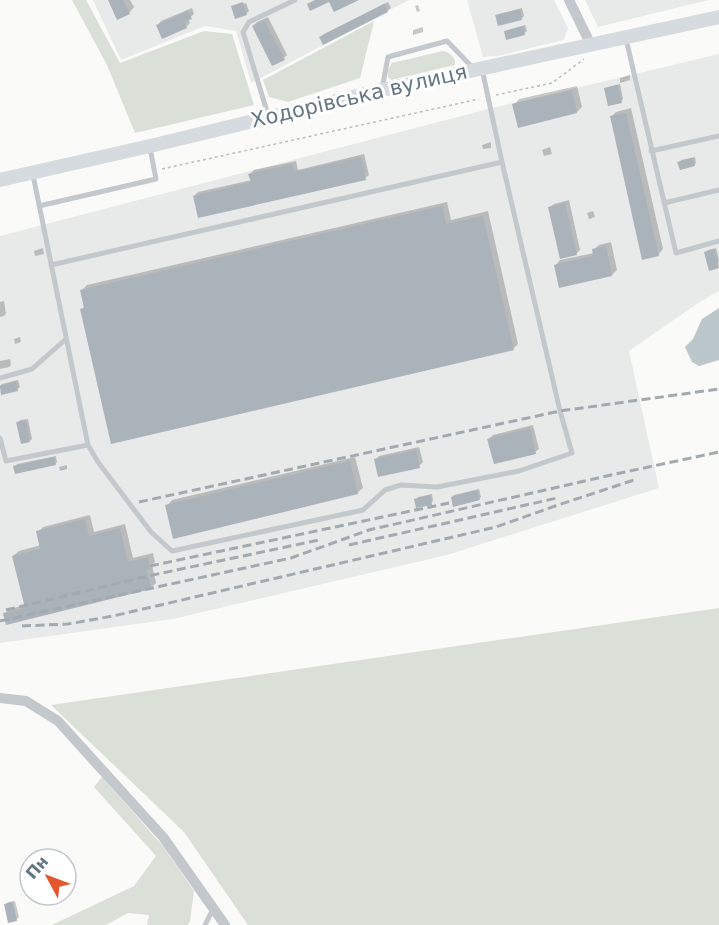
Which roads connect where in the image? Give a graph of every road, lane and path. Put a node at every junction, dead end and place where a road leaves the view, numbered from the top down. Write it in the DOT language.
graph roads {
  1 [pos="295,0"];
  2 [pos="569,0"];
  3 [pos="719,17"];
  4 [pos="626,38"];
  5 [pos="589,51"];
  6 [pos="478,69"];
  7 [pos="382,90"];
  8 [pos="488,97"];
  9 [pos="269,117"];
  10 [pos="719,136"];
  11 [pos="150,146"];
  12 [pos="651,152"];
  13 [pos="502,162"];
  14 [pos="154,171"];
  15 [pos="32,173"];
  16 [pos="0,180"];
  17 [pos="719,190"];
  18 [pos="664,203"];
  19 [pos="39,206"];
  20 [pos="719,241"];
  21 [pos="51,265"];
  22 [pos="66,339"];
  23 [pos="0,378"];
  24 [pos="0,438"];
  25 [pos="88,445"];
  26 [pos="0,698"];
  27 [pos="214,908"];
  28 [pos="206,925"];
  29 [pos="225,925"];
  1 -- 9 [label="lane"];
  2 -- 5 [label="street"];
  3 -- 4 [label="main road, Ходорівська вулиця"];
  4 -- 5 [label="main road, Ходорівська вулиця"];
  4 -- 12 [label="lane"];
  5 -- 6 [label="main road, Ходорівська вулиця"];
  5 -- 8 [label="path"];
  6 -- 7 [label="main road, Ходорівська вулиця"];
  6 -- 7 [label="lane"];
  6 -- 8 [label="lane"];
  7 -- 9 [label="main road, Ходорівська вулиця"];
  8 -- 13 [label="lane"];
  8 -- 14 [label="path"];
  9 -- 11 [label="main road, Ходорівська вулиця"];
  10 -- 12 [label="lane"];
  11 -- 14 [label="lane"];
  11 -- 15 [label="main road, Ходорівська вулиця"];
  12 -- 18 [label="lane"];
  13 -- 21 [label="lane"];
  13 -- 25 [label="lane"];
  14 -- 19 [label="lane"];
  15 -- 16 [label="main road, Ходорівська вулиця"];
  15 -- 19 [label="lane"];
  17 -- 18 [label="lane"];
  18 -- 20 [label="lane"];
  19 -- 21 [label="lane"];
  21 -- 22 [label="lane"];
  22 -- 23 [label="lane"];
  22 -- 25 [label="lane"];
  24 -- 25 [label="lane"];
  26 -- 27 [label="street"];
  27 -- 28 [label="lane"];
  27 -- 29 [label="street"];
}
